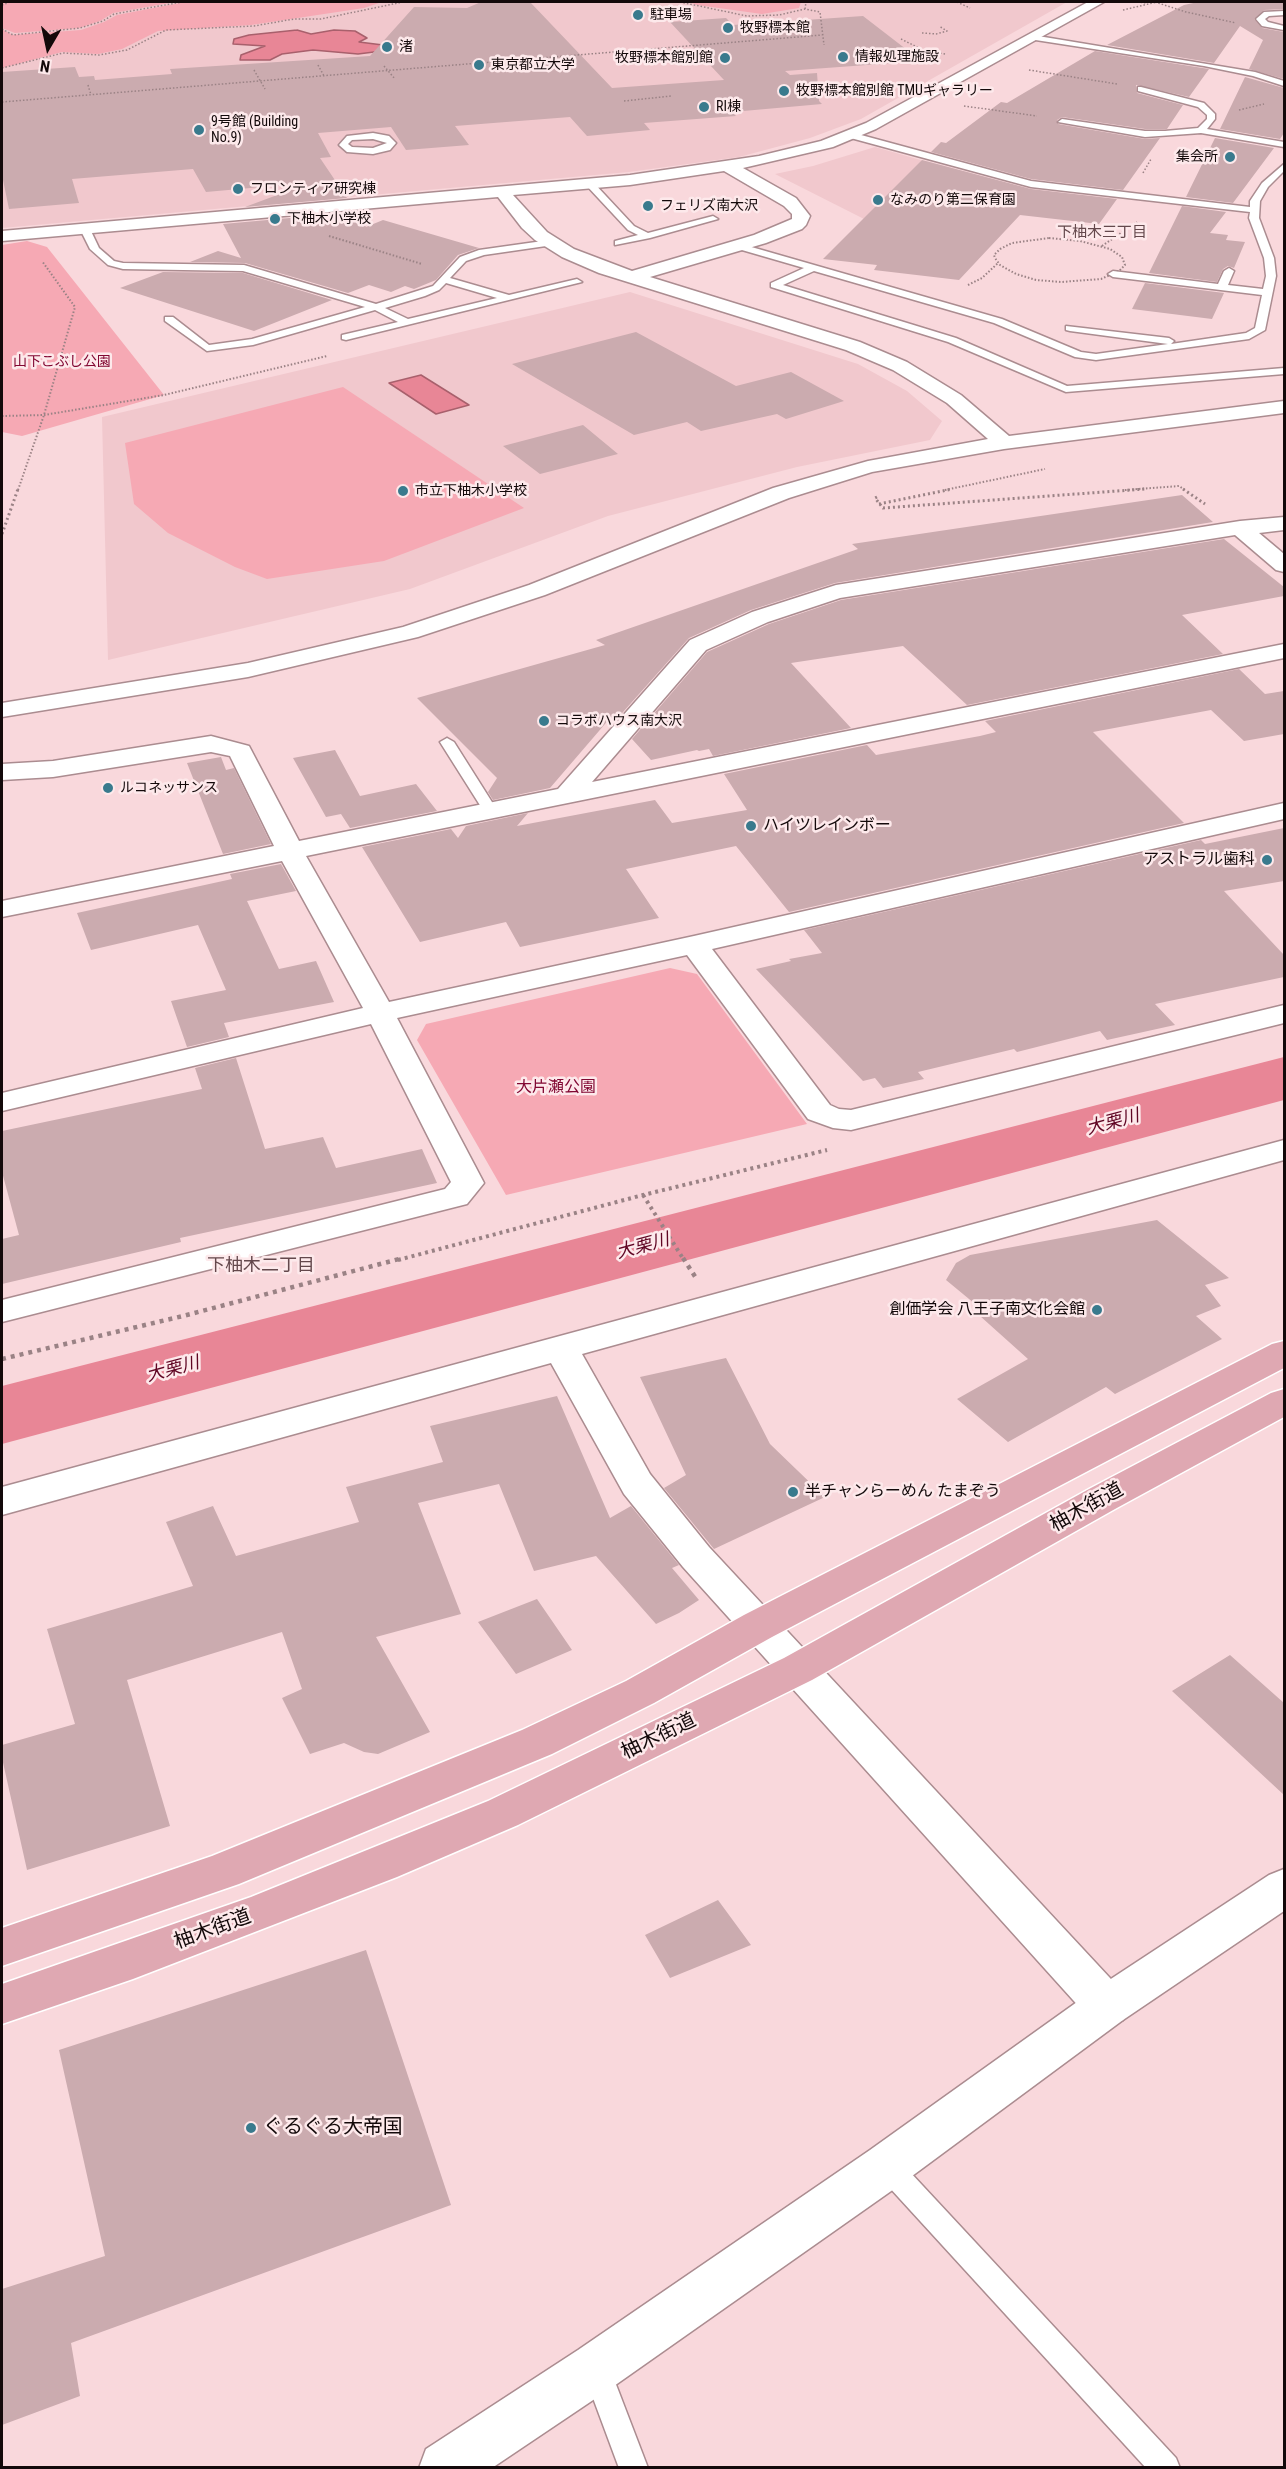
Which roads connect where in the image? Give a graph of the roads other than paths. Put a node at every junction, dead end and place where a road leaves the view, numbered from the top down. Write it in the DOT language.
graph roads {
  1 [pos="1096,2"];
  2 [pos="1284,13"];
  3 [pos="1284,28"];
  4 [pos="1032,37"];
  5 [pos="1284,84"];
  6 [pos="1141,89"];
  7 [pos="1062,122"];
  8 [pos="1201,130"];
  9 [pos="850,135"];
  10 [pos="1284,145"];
  11 [pos="373,151"];
  12 [pos="378,160"];
  13 [pos="729,167"];
  14 [pos="1284,167"];
  15 [pos="589,183"];
  16 [pos="503,190"];
  17 [pos="1254,210"];
  18 [pos="713,219"];
  19 [pos="85,229"];
  20 [pos="2,236"];
  21 [pos="647,236"];
  22 [pos="550,243"];
  23 [pos="618,243"];
  24 [pos="738,246"];
  25 [pos="813,268"];
  26 [pos="1229,271"];
  27 [pos="1113,274"];
  28 [pos="632,277"];
  29 [pos="445,280"];
  30 [pos="577,282"];
  31 [pos="1222,287"];
  32 [pos="1268,292"];
  33 [pos="508,298"];
  34 [pos="376,307"];
  35 [pos="169,319"];
  36 [pos="406,322"];
  37 [pos="1070,328"];
  38 [pos="346,337"];
  39 [pos="1192,344"];
  40 [pos="1284,371"];
  41 [pos="1284,407"];
  42 [pos="1004,443"];
  43 [pos="1284,524"];
  44 [pos="1240,528"];
  45 [pos="1284,565"];
  46 [pos="1284,651"];
  47 [pos="2,710"];
  48 [pos="447,742"];
  49 [pos="2,772"];
  50 [pos="568,794"];
  51 [pos="490,810"];
  52 [pos="1284,811"];
  53 [pos="290,851"];
  54 [pos="2,909"];
  55 [pos="694,945"];
  56 [pos="381,1013"];
  57 [pos="1284,1014"];
  58 [pos="2,1102"];
  59 [pos="1284,1150"];
  60 [pos="2,1311"];
  61 [pos="561,1349"];
  62 [pos="1284,1353"];
  63 [pos="1284,1402"];
  64 [pos="2,1501"];
  65 [pos="758,1626"];
  66 [pos="798,1669"];
  67 [pos="1284,1888"];
  68 [pos="2,1947"];
  69 [pos="2,2004"];
  70 [pos="1107,2006"];
  71 [pos="887,2166"];
  72 [pos="596,2368"];
  73 [pos="445,2468"];
  74 [pos="634,2468"];
  75 [pos="1166,2468"];
  1 -- 4 [label="street"];
  2 -- 3 [label="lane"];
  4 -- 5 [label="lane"];
  4 -- 9 [label="street"];
  6 -- 8 [label="lane"];
  7 -- 8 [label="lane"];
  8 -- 10 [label="lane"];
  9 -- 13 [label="street"];
  9 -- 17 [label="lane"];
  11 -- 11 [label="lane"];
  11 -- 12 [label="lane"];
  13 -- 15 [label="street"];
  13 -- 24 [label="street"];
  14 -- 17 [label="lane"];
  15 -- 16 [label="street"];
  15 -- 21 [label="lane"];
  16 -- 19 [label="street"];
  16 -- 22 [label="street"];
  17 -- 32 [label="lane"];
  18 -- 21 [label="lane"];
  19 -- 20 [label="street"];
  19 -- 34 [label="lane"];
  21 -- 23 [label="lane"];
  22 -- 28 [label="street"];
  22 -- 29 [label="lane"];
  24 -- 25 [label="lane"];
  24 -- 28 [label="street"];
  25 -- 39 [label="lane"];
  25 -- 40 [label="lane"];
  26 -- 31 [label="lane"];
  27 -- 31 [label="lane"];
  28 -- 42 [label="street"];
  29 -- 33 [label="lane"];
  29 -- 34 [label="lane"];
  30 -- 33 [label="lane"];
  31 -- 32 [label="lane"];
  32 -- 39 [label="lane"];
  33 -- 36 [label="lane"];
  34 -- 35 [label="lane"];
  34 -- 36 [label="lane"];
  36 -- 38 [label="lane"];
  37 -- 39 [label="lane"];
  41 -- 42 [label="street"];
  42 -- 47 [label="street"];
  43 -- 44 [label="street"];
  44 -- 45 [label="street"];
  44 -- 50 [label="street"];
  46 -- 50 [label="street"];
  48 -- 51 [label="lane"];
  49 -- 53 [label="street"];
  50 -- 51 [label="street"];
  51 -- 53 [label="street"];
  52 -- 55 [label="street"];
  53 -- 54 [label="street"];
  53 -- 56 [label="street"];
  55 -- 56 [label="street"];
  55 -- 57 [label="street"];
  56 -- 58 [label="street"];
  56 -- 60 [label="street"];
  59 -- 61 [label="street"];
  61 -- 64 [label="street"];
  61 -- 65 [label="street"];
  62 -- 65 [label="main road"];
  63 -- 66 [label="main road, 柚木街道"];
  65 -- 66 [label="street"];
  65 -- 68 [label="main road"];
  66 -- 69 [label="main road, 柚木街道"];
  66 -- 70 [label="street"];
  67 -- 70 [label="street"];
  70 -- 71 [label="street"];
  71 -- 72 [label="street"];
  71 -- 75 [label="lane"];
  72 -- 73 [label="street"];
  72 -- 74 [label="lane"];
}
